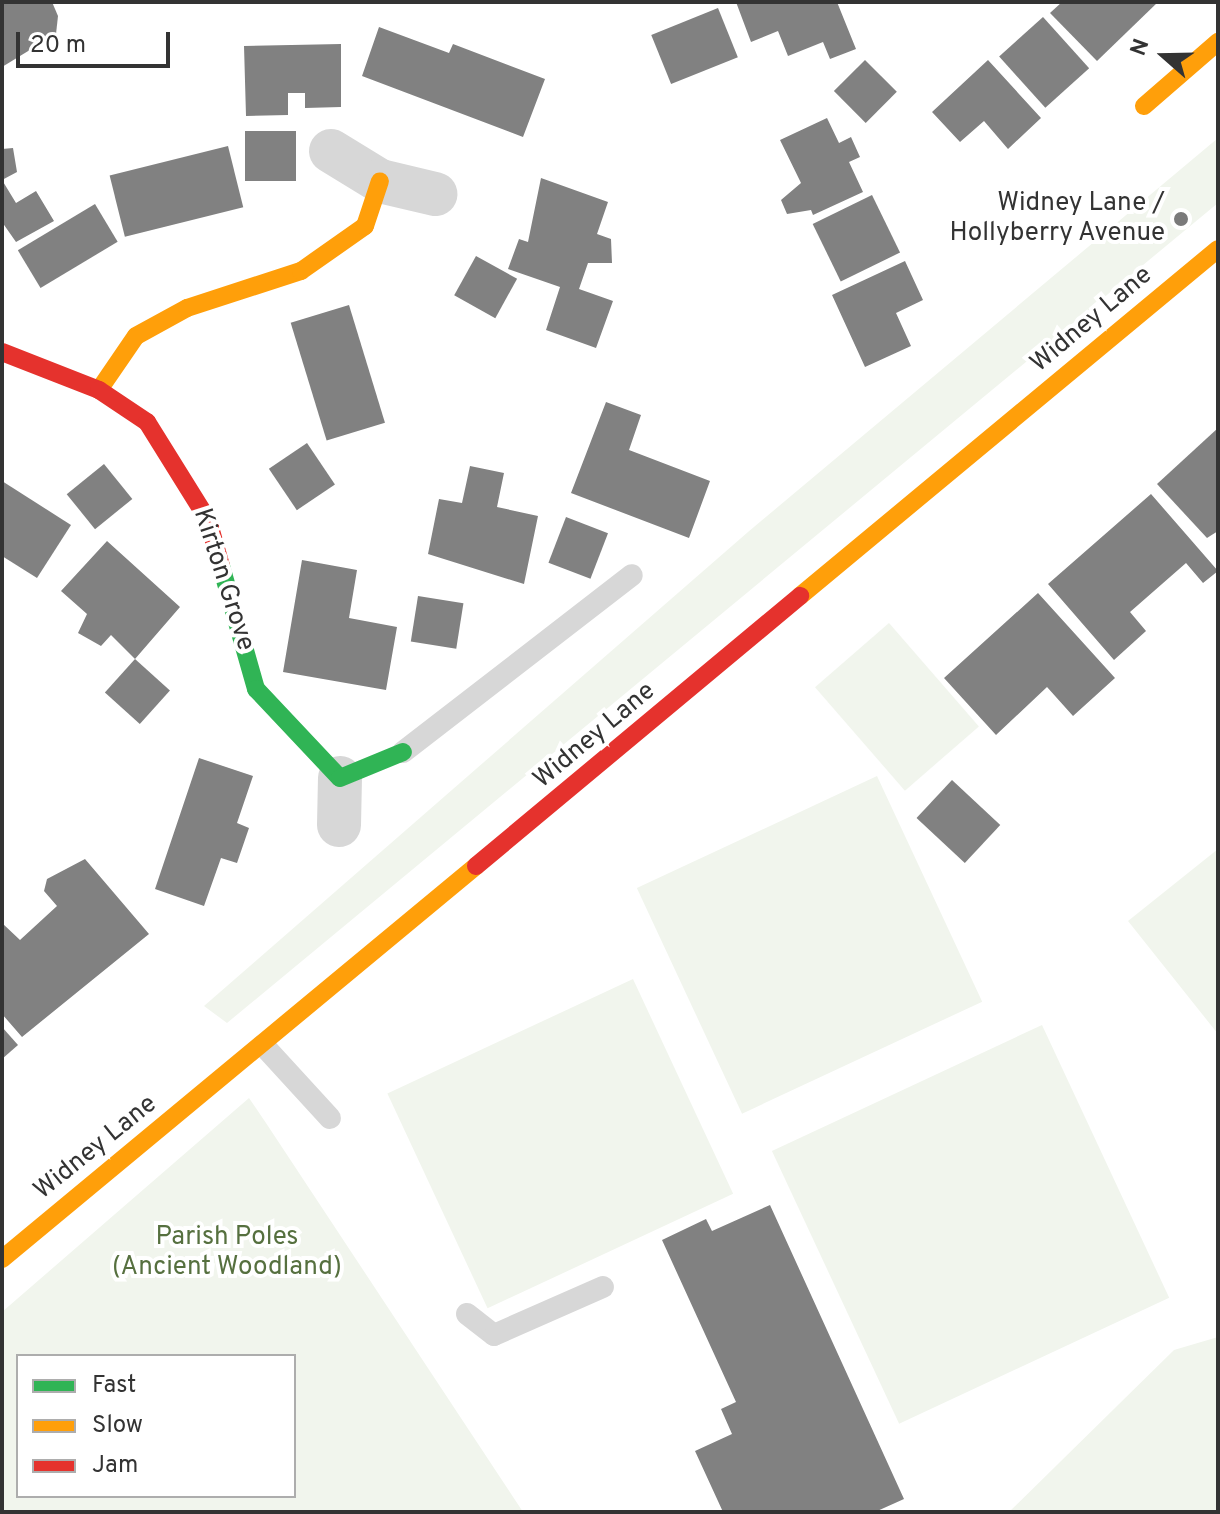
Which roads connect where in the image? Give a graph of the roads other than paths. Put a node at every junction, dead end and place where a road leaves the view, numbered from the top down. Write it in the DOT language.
graph roads {
  1 [pos="1218,42"];
  2 [pos="1144,106"];
  3 [pos="331,151"];
  4 [pos="380,181"];
  5 [pos="435,194"];
  6 [pos="1215,256"];
  7 [pos="2,352"];
  8 [pos="99,390"];
  9 [pos="632,575"];
  10 [pos="403,752"];
  11 [pos="340,778"];
  12 [pos="339,825"];
  13 [pos="263,1045"];
  14 [pos="330,1118"];
  15 [pos="2,1259"];
  16 [pos="603,1287"];
  17 [pos="467,1314"];
  1 -- 2 [label="street"];
  3 -- 4 [label="street"];
  4 -- 5 [label="street"];
  4 -- 8 [label="street"];
  6 -- 13 [label="street, Widney Lane"];
  7 -- 8 [label="street, Kirton Grove"];
  8 -- 11 [label="street, Kirton Grove"];
  9 -- 10 [label="lane"];
  10 -- 11 [label="street"];
  11 -- 12 [label="street"];
  13 -- 14 [label="lane"];
  13 -- 15 [label="street, Widney Lane"];
  16 -- 17 [label="lane"];
}
